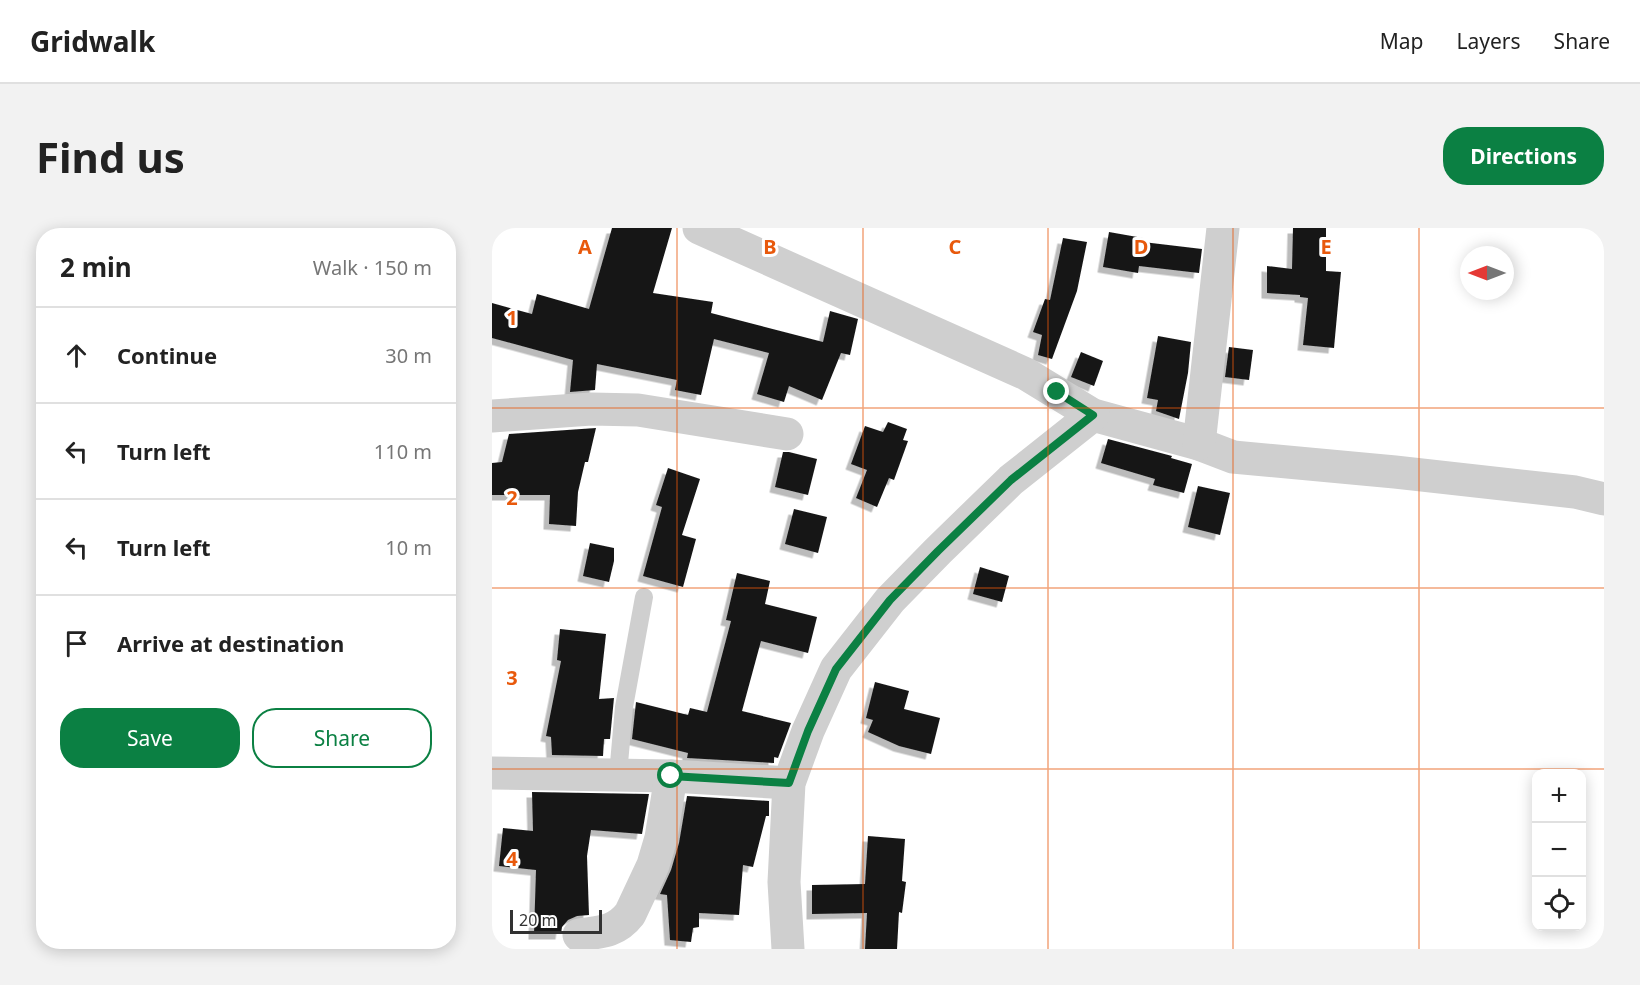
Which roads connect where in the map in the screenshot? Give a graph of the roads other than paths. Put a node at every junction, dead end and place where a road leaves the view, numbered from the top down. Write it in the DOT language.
graph roads {
  1 [pos="699,228"];
  2 [pos="1223,228"];
  3 [pos="1093,415"];
  4 [pos="492,416"];
  5 [pos="787,434"];
  6 [pos="1199,444"];
  7 [pos="1604,499"];
  8 [pos="644,597"];
  9 [pos="492,773"];
  10 [pos="618,775"];
  11 [pos="671,776"];
  12 [pos="789,783"];
  13 [pos="579,935"];
  14 [pos="788,949"];
  1 -- 3 [label="street"];
  2 -- 6 [label="street"];
  3 -- 6 [label="street"];
  3 -- 12 [label="street"];
  4 -- 5 [label="street"];
  6 -- 7 [label="street"];
  8 -- 10 [label="lane"];
  9 -- 10 [label="street"];
  10 -- 11 [label="street"];
  11 -- 12 [label="street"];
  11 -- 13 [label="street"];
  12 -- 14 [label="street"];
}
